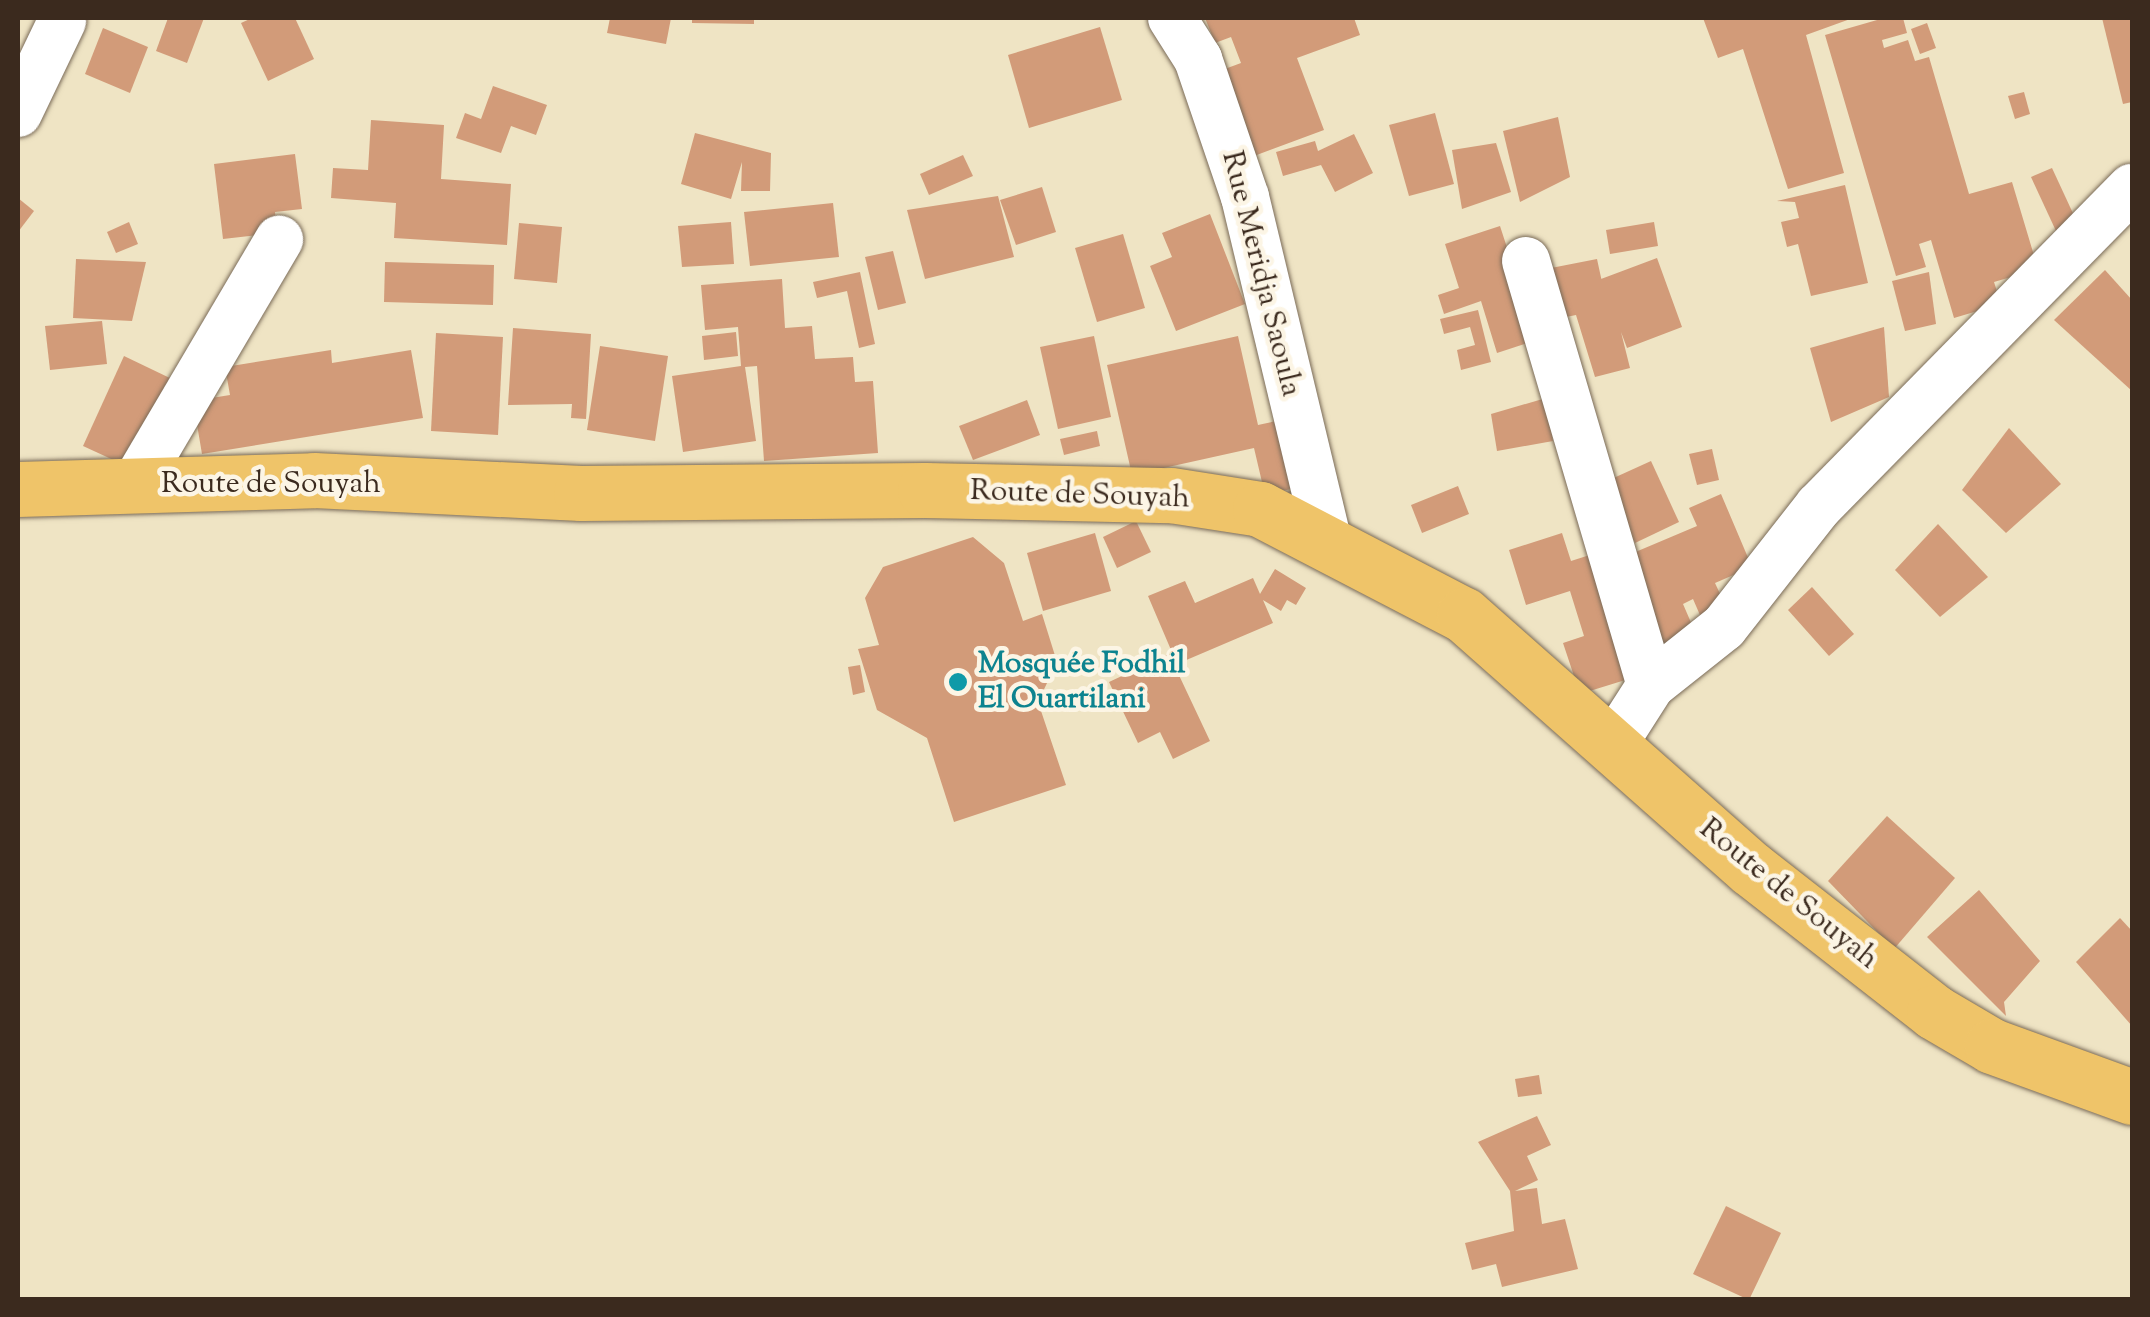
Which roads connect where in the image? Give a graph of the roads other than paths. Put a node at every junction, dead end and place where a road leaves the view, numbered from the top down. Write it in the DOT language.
graph roads {
  1 [pos="1172,18"];
  2 [pos="62,21"];
  3 [pos="18,112"];
  4 [pos="2132,188"];
  5 [pos="279,240"];
  6 [pos="1526,261"];
  7 [pos="134,486"];
  8 [pos="18,489"];
  9 [pos="1327,538"];
  10 [pos="1651,685"];
  11 [pos="1612,746"];
  12 [pos="2132,1097"];
  1 -- 9 [label="street, Rue Meridja Saoula"];
  2 -- 3 [label="street"];
  4 -- 10 [label="street"];
  5 -- 7 [label="street"];
  6 -- 10 [label="street"];
  7 -- 8 [label="main road, Route de Souyah"];
  7 -- 9 [label="main road, Route de Souyah"];
  9 -- 11 [label="main road, Route de Souyah"];
  10 -- 11 [label="street"];
  11 -- 12 [label="main road, Route de Souyah"];
}
